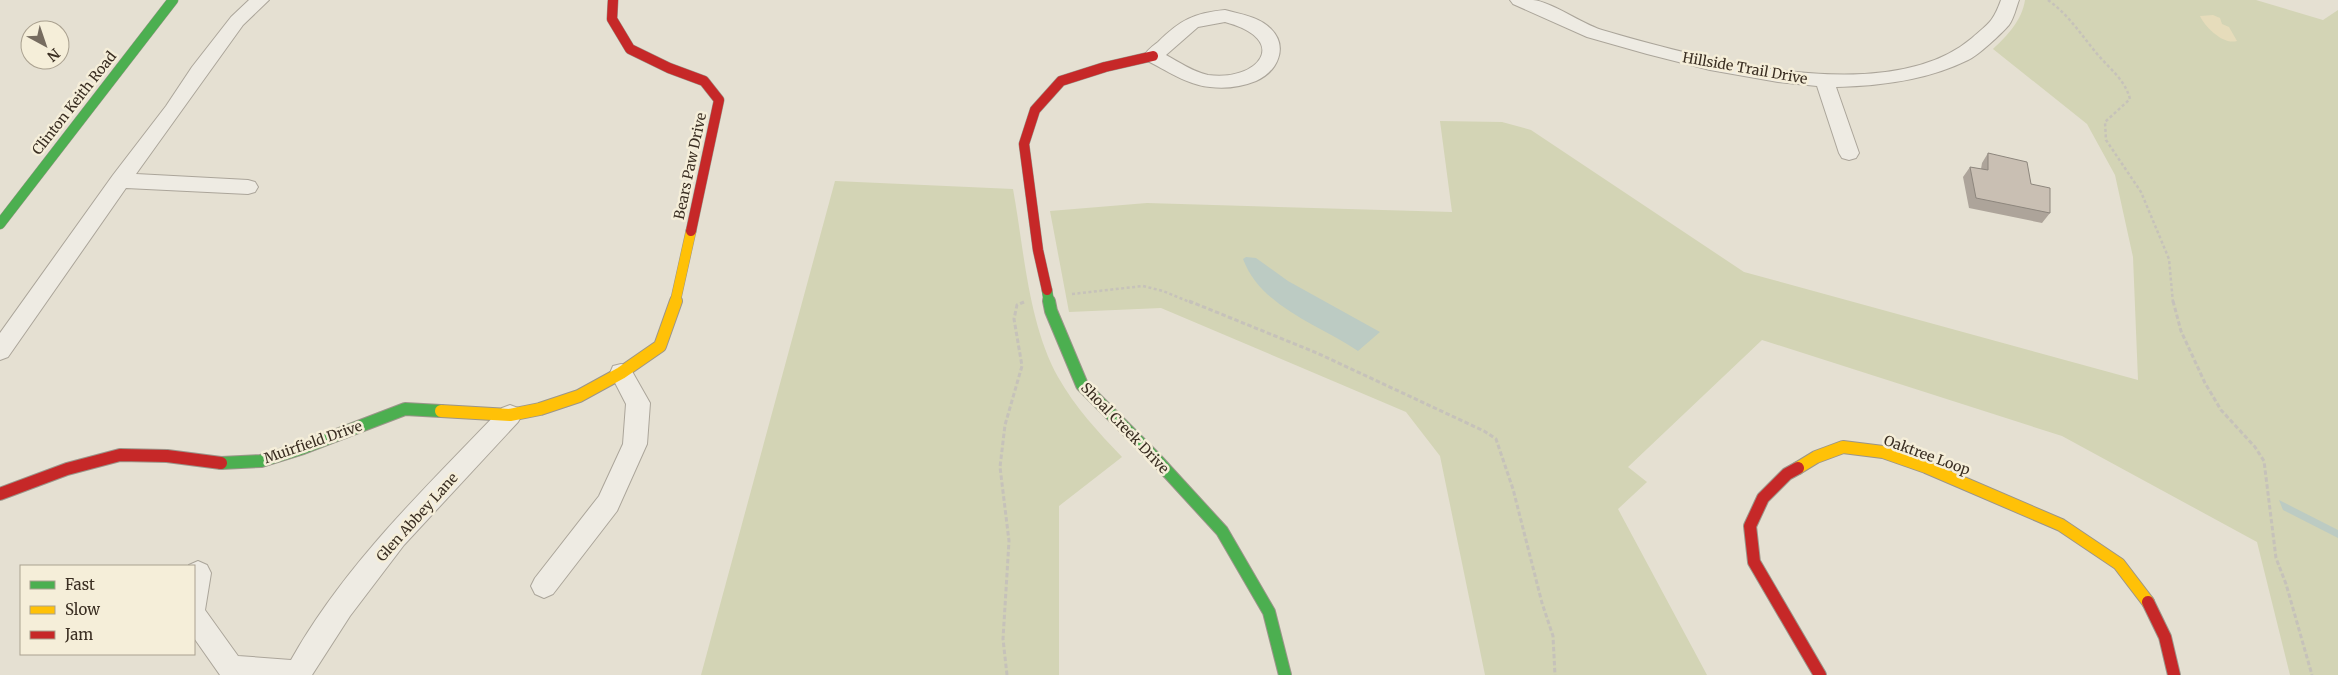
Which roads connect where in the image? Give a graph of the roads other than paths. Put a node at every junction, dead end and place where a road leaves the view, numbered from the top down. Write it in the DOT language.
graph roads {
  1 [pos="173,0"];
  2 [pos="260,0"];
  3 [pos="613,0"];
  4 [pos="1519,0"];
  5 [pos="2010,0"];
  6 [pos="1153,56"];
  7 [pos="1824,81"];
  8 [pos="1849,153"];
  9 [pos="120,180"];
  10 [pos="248,187"];
  11 [pos="0,224"];
  12 [pos="0,351"];
  13 [pos="621,373"];
  14 [pos="510,415"];
  15 [pos="0,494"];
  16 [pos="198,573"];
  17 [pos="544,586"];
  18 [pos="195,597"];
  19 [pos="195,617"];
  20 [pos="297,674"];
  21 [pos="1285,675"];
  22 [pos="1820,675"];
  23 [pos="2174,675"];
  1 -- 11 [label="street, Clinton Keith Road"];
  2 -- 9 [label="street"];
  3 -- 13 [label="street, Bears Paw Drive"];
  4 -- 7 [label="street, Hillside Trail Drive"];
  5 -- 7 [label="street, Hillside Trail Drive"];
  6 -- 6 [label="street, Shoal Creek Drive"];
  6 -- 21 [label="street, Shoal Creek Drive"];
  7 -- 8 [label="street"];
  9 -- 10 [label="street"];
  9 -- 12 [label="street"];
  13 -- 14 [label="street, Muirfield Drive"];
  13 -- 17 [label="street"];
  14 -- 15 [label="street, Muirfield Drive"];
  14 -- 20 [label="street, Glen Abbey Lane"];
  16 -- 18 [label="street"];
  19 -- 20 [label="street"];
  22 -- 23 [label="street, Oaktree Loop"];
}
